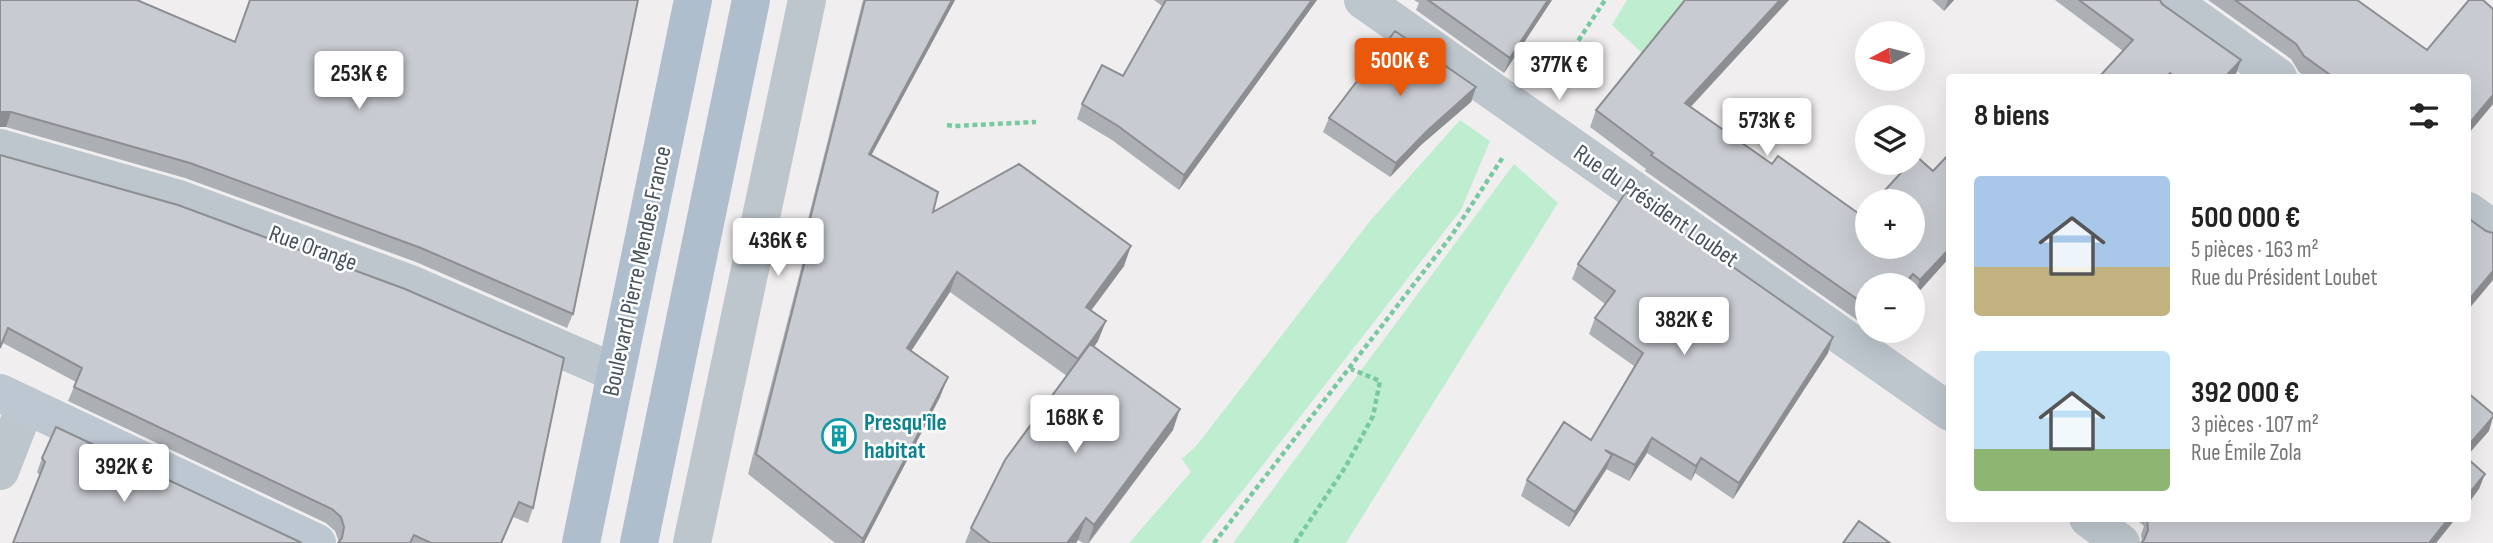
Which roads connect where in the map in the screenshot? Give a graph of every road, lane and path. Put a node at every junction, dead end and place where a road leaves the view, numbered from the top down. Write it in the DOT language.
graph roads {
  1 [pos="693,0"];
  2 [pos="751,0"];
  3 [pos="807,0"];
  4 [pos="1363,0"];
  5 [pos="1605,0"];
  6 [pos="2170,0"];
  7 [pos="1407,13"];
  8 [pos="2272,74"];
  9 [pos="1554,78"];
  10 [pos="1035,122"];
  11 [pos="947,125"];
  12 [pos="0,148"];
  13 [pos="1503,157"];
  14 [pos="2471,213"];
  15 [pos="2493,229"];
  16 [pos="1351,369"];
  17 [pos="616,373"];
  18 [pos="12,400"];
  19 [pos="1946,409"];
  20 [pos="0,471"];
  21 [pos="2093,522"];
  22 [pos="317,543"];
  23 [pos="582,543"];
  24 [pos="639,543"];
  25 [pos="692,543"];
  26 [pos="1214,543"];
  27 [pos="1295,543"];
  28 [pos="2121,543"];
  1 -- 17 [label="main road, Boulevard Pierre Mendes France"];
  2 -- 24 [label="main road"];
  3 -- 25 [label="street"];
  4 -- 7 [label="street, Rue du Président Loubet"];
  5 -- 9 [label="path"];
  6 -- 8 [label="street"];
  7 -- 19 [label="street, Rue du Président Loubet"];
  10 -- 11 [label="path"];
  12 -- 17 [label="street, Rue Orange"];
  13 -- 16 [label="path"];
  14 -- 15 [label="street"];
  16 -- 26 [label="path"];
  16 -- 27 [label="path"];
  17 -- 23 [label="main road, Boulevard Pierre Mendes France"];
  18 -- 20 [label="street"];
  18 -- 22 [label="street"];
  21 -- 28 [label="street"];
}
